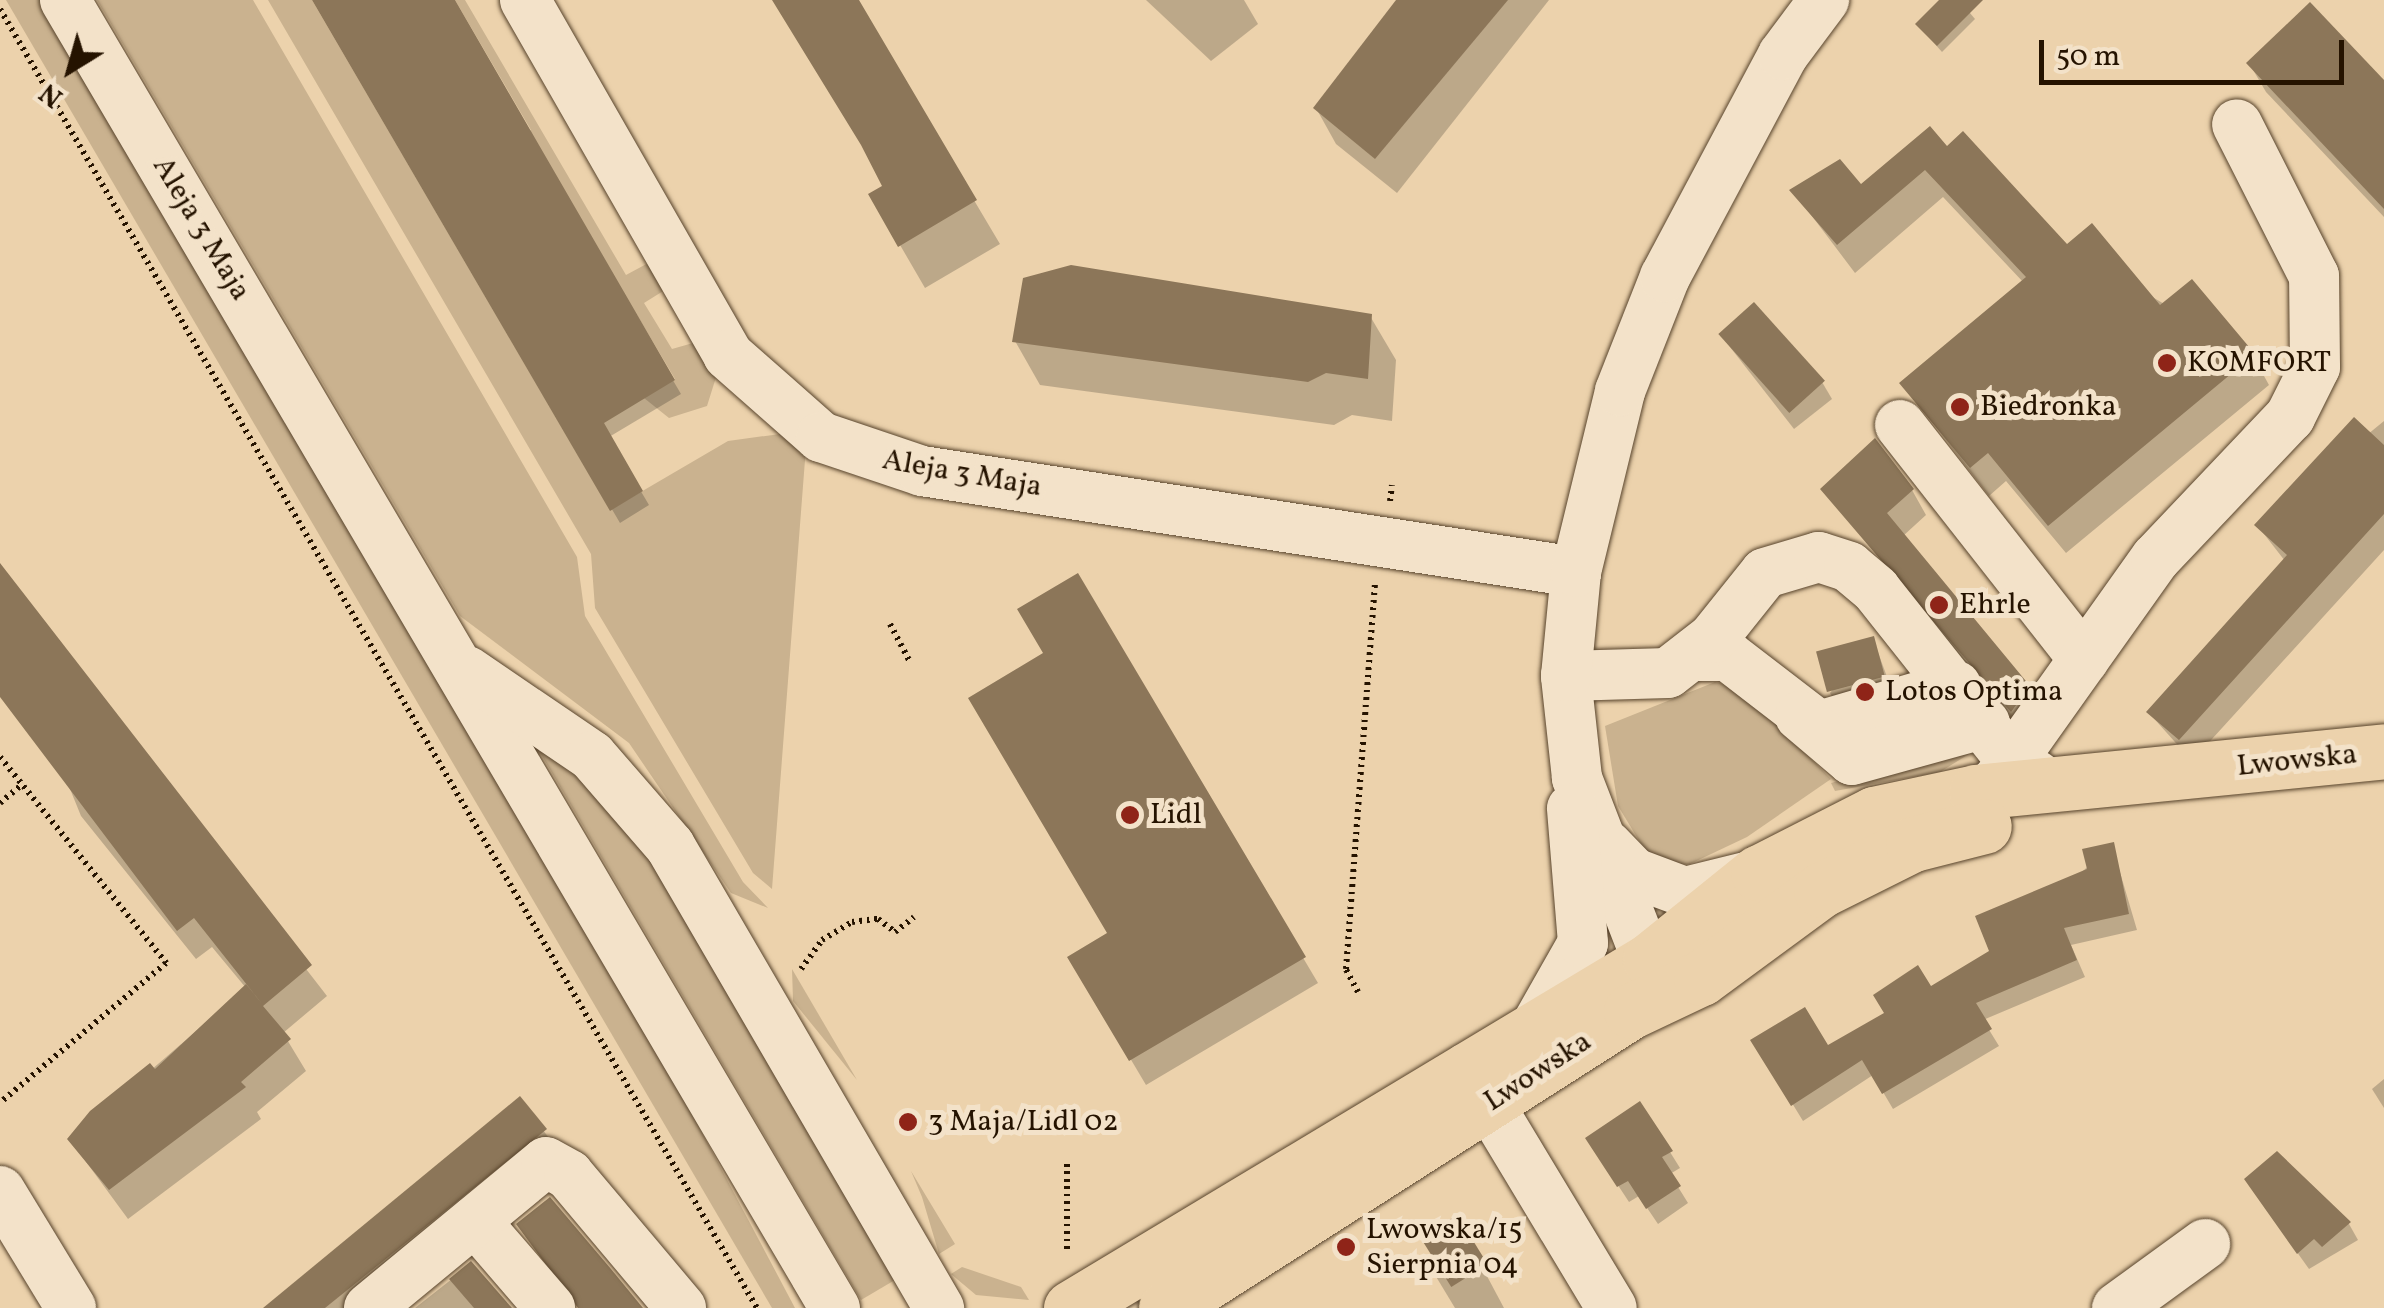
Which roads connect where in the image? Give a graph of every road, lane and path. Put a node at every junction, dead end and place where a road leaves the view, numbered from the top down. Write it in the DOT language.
graph roads {
  1 [pos="65,0"];
  2 [pos="525,0"];
  3 [pos="1824,0"];
  4 [pos="0,10"];
  5 [pos="2238,124"];
  6 [pos="1900,425"];
  7 [pos="1392,485"];
  8 [pos="1382,541"];
  9 [pos="1576,572"];
  10 [pos="890,624"];
  11 [pos="1694,656"];
  12 [pos="909,660"];
  13 [pos="2084,660"];
  14 [pos="459,666"];
  15 [pos="1566,676"];
  16 [pos="1985,740"];
  17 [pos="2384,751"];
  18 [pos="0,757"];
  19 [pos="2210,770"];
  20 [pos="1577,778"];
  21 [pos="22,784"];
  22 [pos="0,803"];
  23 [pos="1600,834"];
  24 [pos="1913,844"];
  25 [pos="1758,873"];
  26 [pos="1582,899"];
  27 [pos="914,918"];
  28 [pos="801,970"];
  29 [pos="1640,987"];
  30 [pos="1358,992"];
  31 [pos="1537,1024"];
  32 [pos="1477,1084"];
  33 [pos="0,1102"];
  34 [pos="1067,1161"];
  35 [pos="0,1191"];
  36 [pos="474,1221"];
  37 [pos="2205,1244"];
  38 [pos="1067,1250"];
  39 [pos="932,1292"];
  40 [pos="71,1308"];
  41 [pos="369,1308"];
  42 [pos="550,1308"];
  43 [pos="681,1308"];
  44 [pos="757,1308"];
  45 [pos="835,1308"];
  46 [pos="977,1308"];
  47 [pos="1071,1308"];
  48 [pos="1166,1308"];
  49 [pos="1612,1308"];
  50 [pos="2117,1308"];
  1 -- 14 [label="street, Aleja 3 Maja"];
  2 -- 8 [label="street, Aleja 3 Maja"];
  3 -- 9 [label="street"];
  4 -- 44 [label="path"];
  5 -- 13 [label="street"];
  6 -- 13 [label="street"];
  7 -- 8 [label="path"];
  8 -- 9 [label="street, Aleja 3 Maja"];
  8 -- 30 [label="path"];
  9 -- 15 [label="street"];
  10 -- 12 [label="path"];
  11 -- 15 [label="street"];
  11 -- 16 [label="street"];
  11 -- 16 [label="street"];
  13 -- 16 [label="street"];
  14 -- 39 [label="street, Aleja 3 Maja"];
  14 -- 45 [label="street, Aleja 3 Maja"];
  15 -- 20 [label="street"];
  16 -- 19 [label="main road, Lwowska"];
  16 -- 24 [label="street, Lwowska"];
  16 -- 25 [label="main road, Lwowska"];
  17 -- 19 [label="main road, Lwowska"];
  18 -- 21 [label="path"];
  19 -- 24 [label="main road, Lwowska"];
  20 -- 23 [label="street"];
  20 -- 26 [label="street"];
  21 -- 22 [label="path"];
  21 -- 33 [label="path"];
  23 -- 25 [label="street, Lwowska"];
  23 -- 29 [label="street"];
  24 -- 29 [label="main road, Lwowska"];
  25 -- 29 [label="main road, Lwowska"];
  26 -- 29 [label="street"];
  26 -- 31 [label="street"];
  27 -- 28 [label="path"];
  29 -- 31 [label="main road, Lwowska"];
  29 -- 32 [label="main road, Lwowska"];
  31 -- 32 [label="main road, Lwowska"];
  32 -- 47 [label="main road, Lwowska"];
  32 -- 48 [label="main road, Lwowska"];
  32 -- 49 [label="street"];
  34 -- 38 [label="path"];
  35 -- 40 [label="street"];
  36 -- 41 [label="street"];
  36 -- 42 [label="street"];
  36 -- 43 [label="street"];
  37 -- 50 [label="street"];
  39 -- 46 [label="street"];
}
